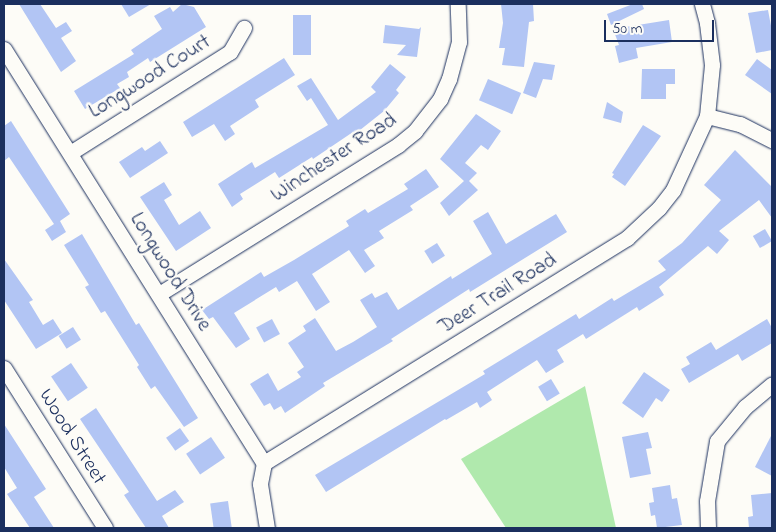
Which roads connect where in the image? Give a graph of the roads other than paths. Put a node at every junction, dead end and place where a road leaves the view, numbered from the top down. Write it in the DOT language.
graph roads {
  1 [pos="458,4"];
  2 [pos="702,4"];
  3 [pos="244,28"];
  4 [pos="4,49"];
  5 [pos="707,116"];
  6 [pos="772,140"];
  7 [pos="70,153"];
  8 [pos="159,294"];
  9 [pos="4,368"];
  10 [pos="772,384"];
  11 [pos="264,463"];
  12 [pos="105,528"];
  13 [pos="267,528"];
  14 [pos="708,528"];
  1 -- 8 [label="street, Winchester Road"];
  2 -- 5 [label="street, Deer Trail Road"];
  3 -- 7 [label="street, Longwood Court"];
  4 -- 7 [label="street, Longwood Drive"];
  5 -- 6 [label="street"];
  5 -- 11 [label="street, Deer Trail Road"];
  7 -- 8 [label="street, Longwood Drive"];
  8 -- 11 [label="street, Longwood Drive"];
  9 -- 12 [label="street, Wood Street"];
  10 -- 14 [label="street"];
  11 -- 13 [label="street"];
}
